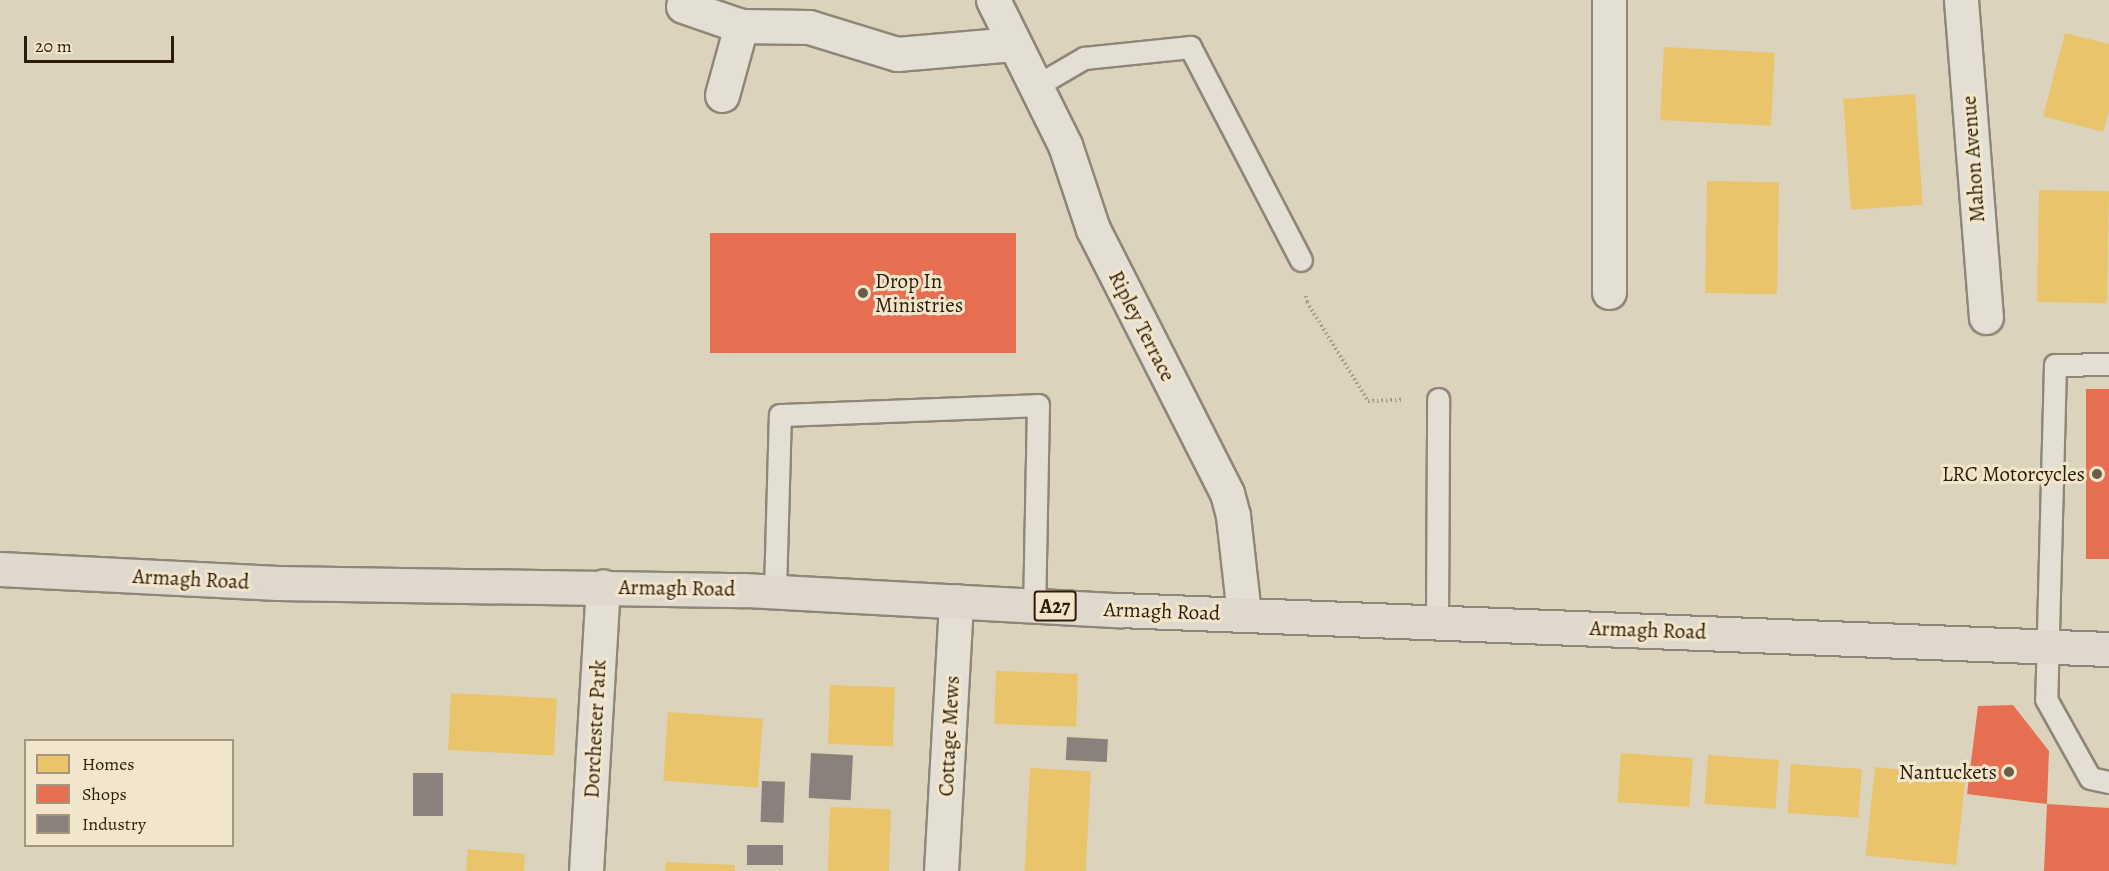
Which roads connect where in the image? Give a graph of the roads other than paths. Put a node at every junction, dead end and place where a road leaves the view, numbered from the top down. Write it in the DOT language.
graph roads {
  1 [pos="993,0"];
  2 [pos="1609,0"];
  3 [pos="1961,0"];
  4 [pos="683,6"];
  5 [pos="741,26"];
  6 [pos="1014,44"];
  7 [pos="1036,86"];
  8 [pos="722,95"];
  9 [pos="1301,260"];
  10 [pos="1609,292"];
  11 [pos="1986,317"];
  12 [pos="2109,364"];
  13 [pos="1438,399"];
  14 [pos="0,569"];
  15 [pos="603,587"];
  16 [pos="775,591"];
  17 [pos="956,601"];
  18 [pos="1034,605"];
  19 [pos="1244,614"];
  20 [pos="1437,622"];
  21 [pos="2048,647"];
  22 [pos="2109,649"];
  23 [pos="2109,782"];
  24 [pos="586,871"];
  25 [pos="941,871"];
  1 -- 6 [label="street, Ripley Terrace"];
  2 -- 10 [label="street"];
  3 -- 11 [label="street, Mahon Avenue"];
  4 -- 5 [label="street"];
  5 -- 6 [label="street"];
  5 -- 8 [label="street"];
  6 -- 7 [label="street, Ripley Terrace"];
  7 -- 9 [label="lane"];
  7 -- 19 [label="street, Ripley Terrace"];
  12 -- 21 [label="lane"];
  13 -- 20 [label="lane"];
  14 -- 15 [label="main road, Armagh Road / A27"];
  15 -- 16 [label="main road, Armagh Road / A27"];
  15 -- 24 [label="street, Dorchester Park"];
  16 -- 17 [label="main road, Armagh Road / A27"];
  16 -- 18 [label="lane"];
  17 -- 18 [label="main road, Armagh Road / A27"];
  17 -- 25 [label="street, Cottage Mews"];
  18 -- 19 [label="main road, Armagh Road / A27"];
  19 -- 20 [label="main road, Armagh Road / A27"];
  20 -- 21 [label="main road, Armagh Road / A27"];
  21 -- 22 [label="main road, Armagh Road / A27"];
  21 -- 23 [label="lane"];
}
